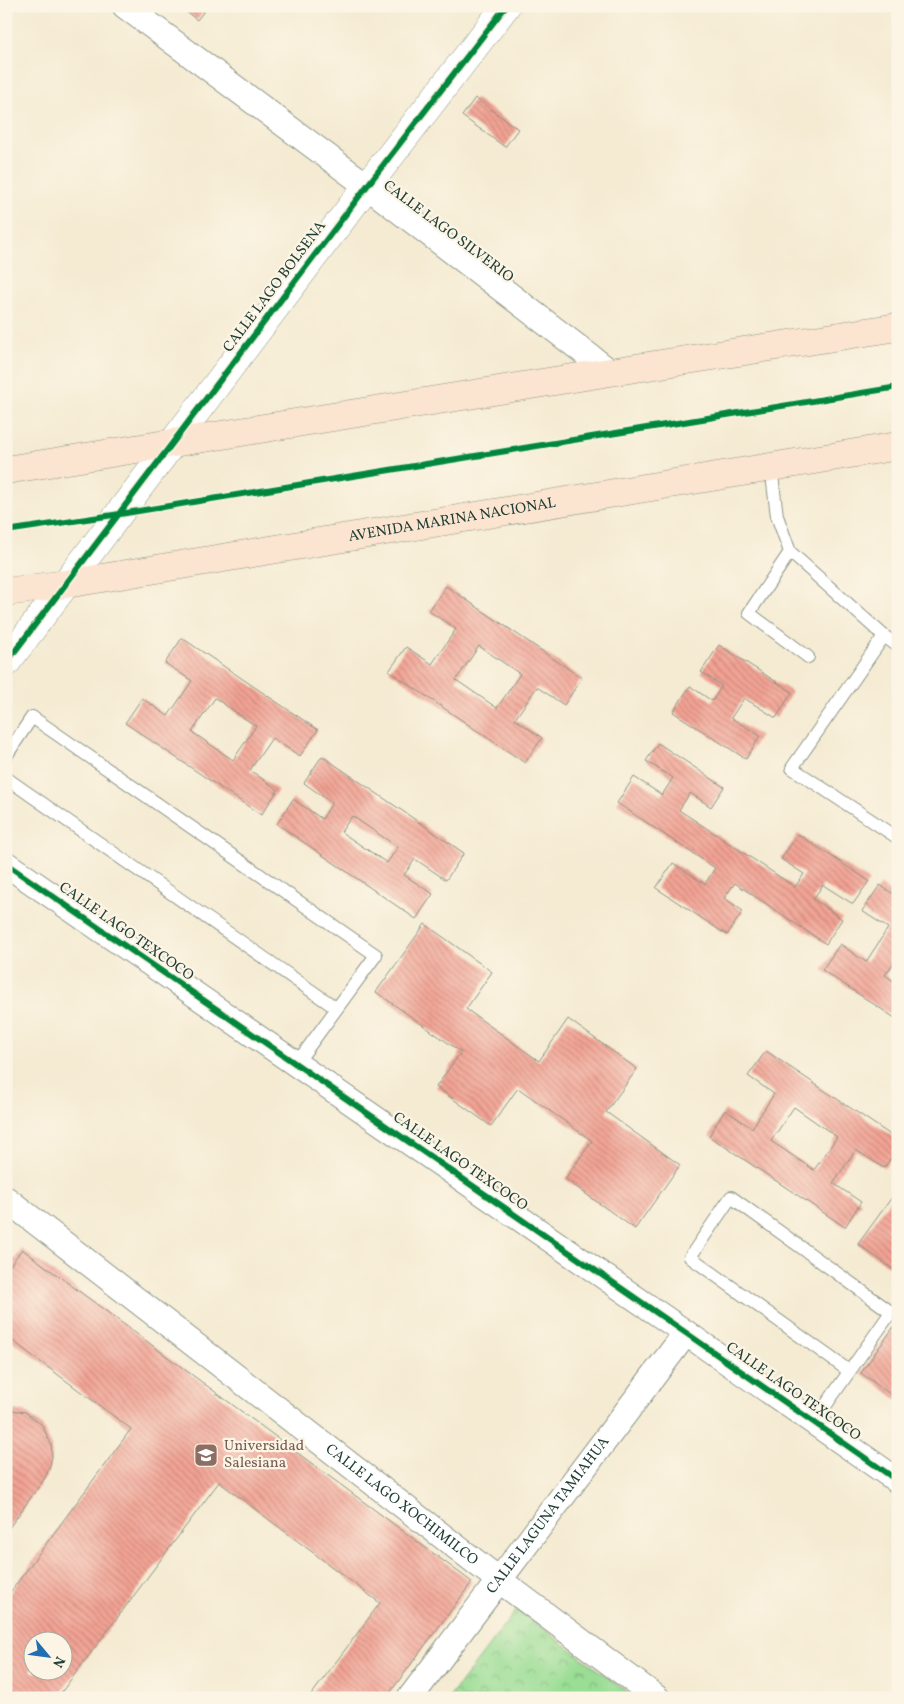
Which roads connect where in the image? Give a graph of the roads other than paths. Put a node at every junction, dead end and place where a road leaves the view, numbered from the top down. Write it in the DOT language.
graph roads {
  1 [pos="125,6"];
  2 [pos="506,6"];
  3 [pos="366,186"];
  4 [pos="898,327"];
  5 [pos="610,372"];
  6 [pos="173,444"];
  7 [pos="898,446"];
  8 [pos="771,467"];
  9 [pos="6,470"];
  10 [pos="790,552"];
  11 [pos="66,584"];
  12 [pos="6,592"];
  13 [pos="884,636"];
  14 [pos="898,646"];
  15 [pos="808,657"];
  16 [pos="6,663"];
  17 [pos="6,756"];
  18 [pos="6,778"];
  19 [pos="898,838"];
  20 [pos="6,864"];
  21 [pos="336,1008"];
  22 [pos="296,1064"];
  23 [pos="6,1199"];
  24 [pos="686,1332"];
  25 [pos="850,1371"];
  26 [pos="814,1422"];
  27 [pos="898,1481"];
  28 [pos="499,1580"];
  29 [pos="410,1698"];
  30 [pos="657,1698"];
  1 -- 3 [label="street, CALLE LAGO SILVERIO"];
  2 -- 3 [label="street, CALLE LAGO BOLSENA"];
  3 -- 5 [label="street, CALLE LAGO SILVERIO"];
  3 -- 6 [label="street, CALLE LAGO BOLSENA"];
  4 -- 5 [label="main road"];
  5 -- 6 [label="main road"];
  6 -- 9 [label="main road"];
  6 -- 11 [label="street, CALLE LAGO BOLSENA"];
  7 -- 8 [label="main road, AVENIDA MARINA NACIONAL"];
  8 -- 10 [label="lane"];
  8 -- 11 [label="main road, AVENIDA MARINA NACIONAL"];
  10 -- 13 [label="lane"];
  10 -- 15 [label="lane"];
  11 -- 12 [label="main road, AVENIDA MARINA NACIONAL"];
  11 -- 16 [label="street, CALLE LAGO BOLSENA"];
  13 -- 14 [label="lane"];
  13 -- 19 [label="lane"];
  17 -- 21 [label="lane"];
  18 -- 21 [label="lane"];
  20 -- 22 [label="street, CALLE LAGO TEXCOCO"];
  21 -- 22 [label="lane"];
  22 -- 24 [label="street, CALLE LAGO TEXCOCO"];
  23 -- 28 [label="street, CALLE LAGO XOCHIMILCO"];
  24 -- 26 [label="street, CALLE LAGO TEXCOCO"];
  24 -- 28 [label="street, CALLE LAGUNA TAMIAHUA"];
  25 -- 25 [label="lane"];
  25 -- 26 [label="lane"];
  26 -- 27 [label="street, CALLE LAGO TEXCOCO"];
  28 -- 29 [label="street, CALLE LAGUNA TAMIAHUA"];
  28 -- 30 [label="street, CALLE LAGO XOCHIMILCO"];
}
